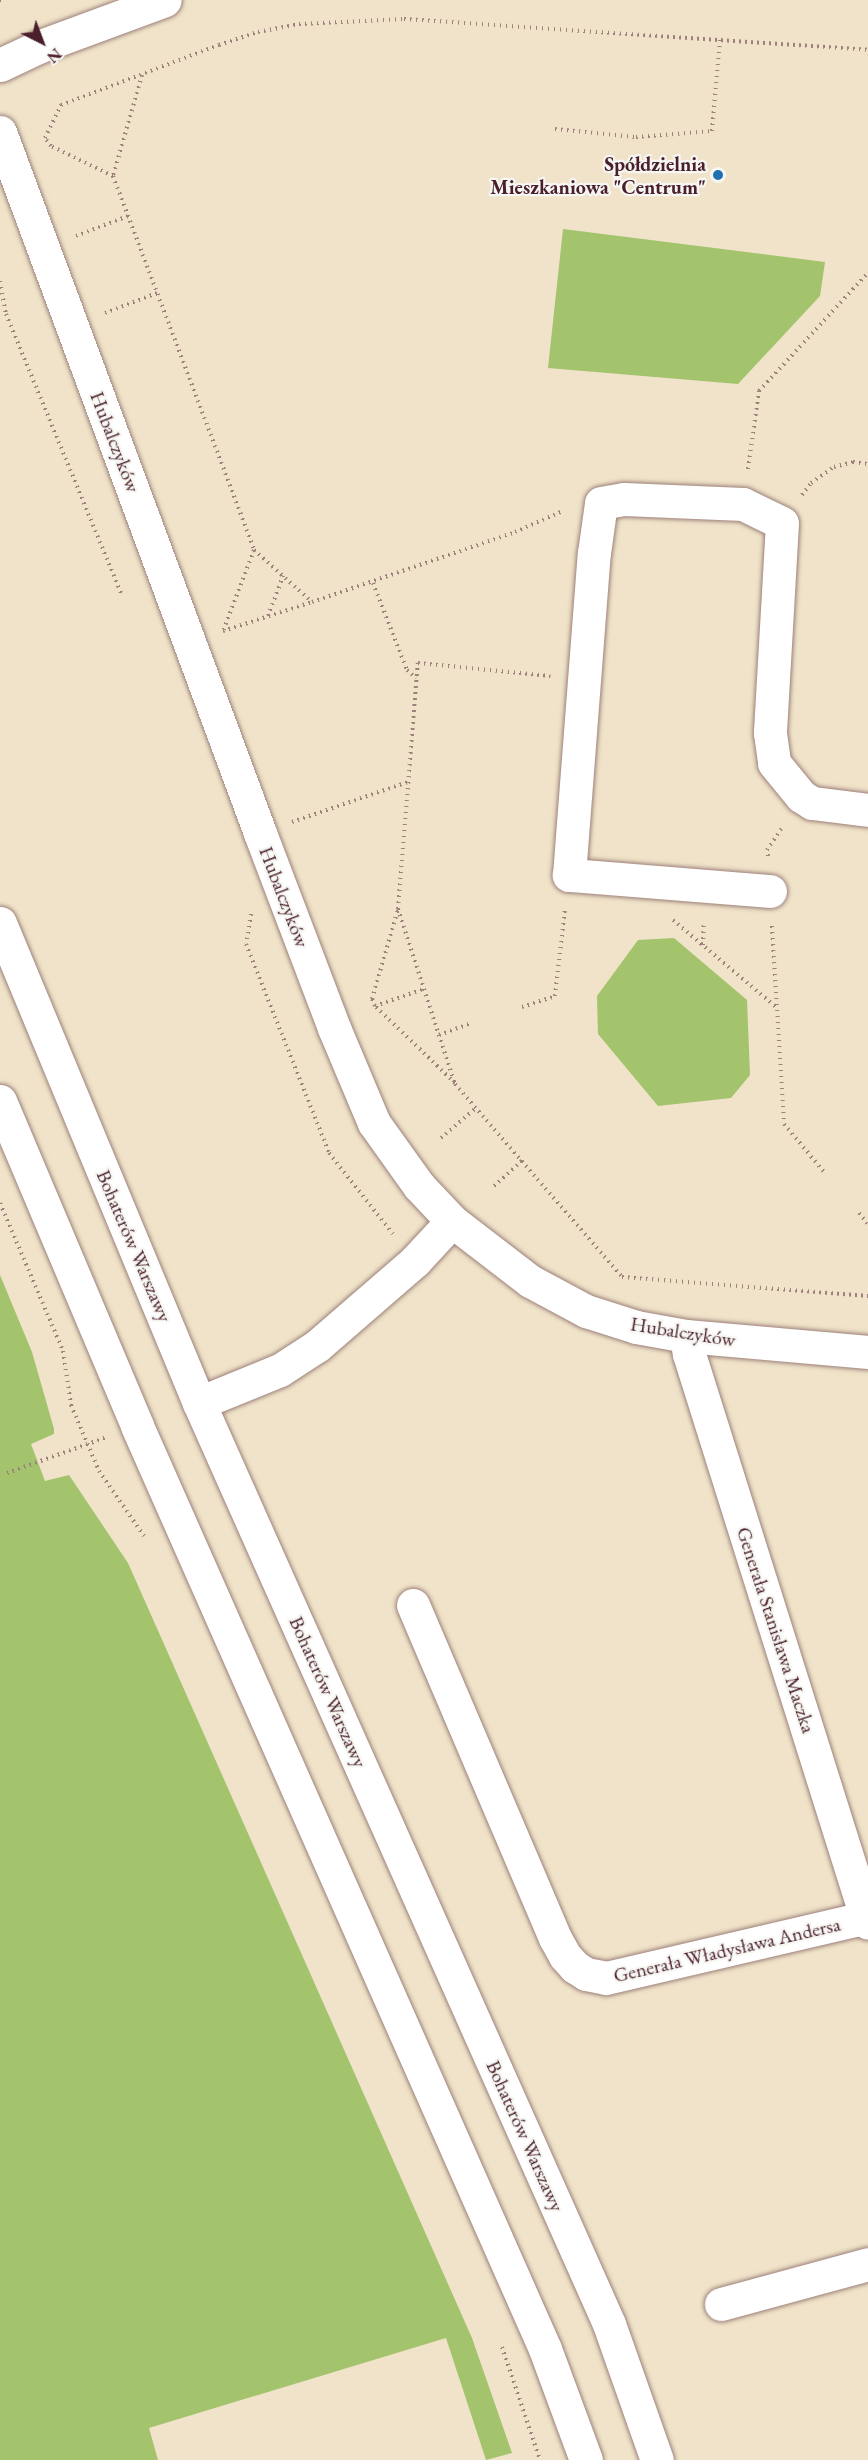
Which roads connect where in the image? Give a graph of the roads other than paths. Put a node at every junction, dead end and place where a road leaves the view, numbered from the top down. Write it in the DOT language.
graph roads {
  1 [pos="165,0"];
  2 [pos="0,65"];
  3 [pos="0,132"];
  4 [pos="868,810"];
  5 [pos="770,891"];
  6 [pos="0,923"];
  7 [pos="0,1101"];
  8 [pos="452,1221"];
  9 [pos="686,1336"];
  10 [pos="868,1352"];
  11 [pos="199,1403"];
  12 [pos="413,1605"];
  13 [pos="868,1919"];
  14 [pos="868,2264"];
  15 [pos="721,2304"];
  16 [pos="586,2460"];
  17 [pos="657,2460"];
  1 -- 2 [label="street"];
  3 -- 8 [label="street, Hubalczyków"];
  4 -- 5 [label="street"];
  6 -- 11 [label="street, Bohaterów Warszawy"];
  7 -- 16 [label="street"];
  8 -- 9 [label="street, Hubalczyków"];
  8 -- 11 [label="street"];
  9 -- 10 [label="street, Hubalczyków"];
  9 -- 13 [label="street, Generała Stanisława Maczka"];
  11 -- 17 [label="street, Bohaterów Warszawy"];
  12 -- 13 [label="street, Generała Władysława Andersa"];
  14 -- 15 [label="street"];
}
